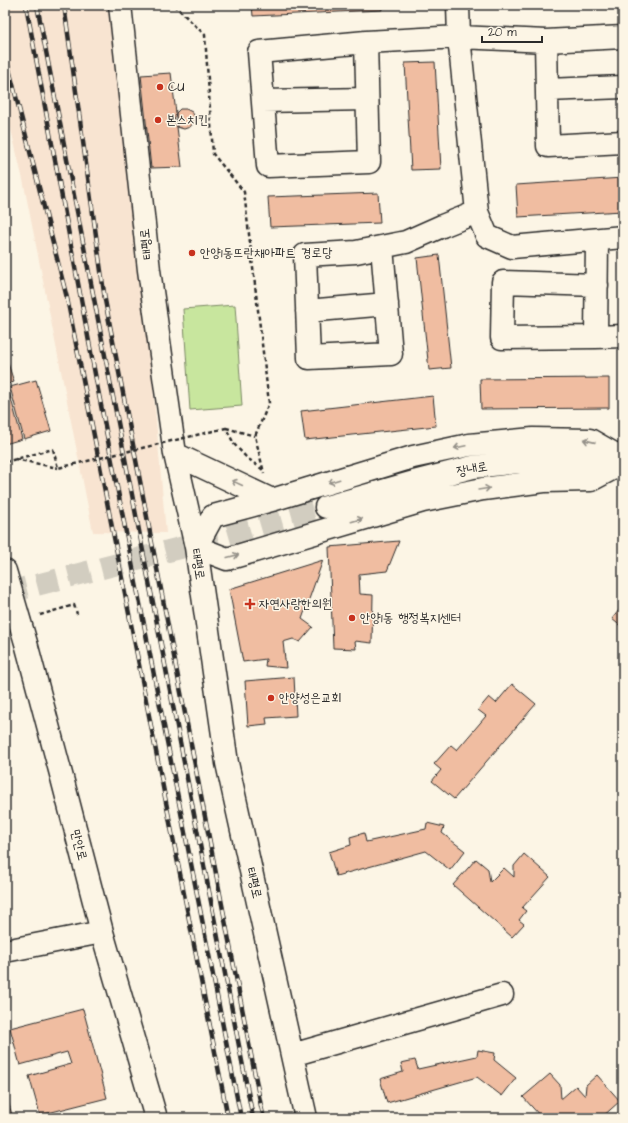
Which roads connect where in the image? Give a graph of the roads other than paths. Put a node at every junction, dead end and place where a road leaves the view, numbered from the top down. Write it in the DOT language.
graph roads {
  1 [pos="120,5"];
  2 [pos="458,5"];
  3 [pos="459,37"];
  4 [pos="623,38"];
  5 [pos="546,41"];
  6 [pos="366,42"];
  7 [pos="623,87"];
  8 [pos="547,90"];
  9 [pos="367,99"];
  10 [pos="263,101"];
  11 [pos="623,142"];
  12 [pos="477,212"];
  13 [pos="623,237"];
  14 [pos="597,240"];
  15 [pos="382,247"];
  16 [pos="596,285"];
  17 [pos="387,304"];
  18 [pos="307,312"];
  19 [pos="623,336"];
  20 [pos="596,337"];
  21 [pos="175,454"];
  22 [pos="623,461"];
  23 [pos="272,500"];
  24 [pos="326,507"];
  25 [pos="196,547"];
  26 [pos="6,575"];
  27 [pos="14,616"];
  28 [pos="102,932"];
  29 [pos="5,951"];
  30 [pos="502,995"];
  31 [pos="292,1055"];
  32 [pos="156,1118"];
  33 [pos="306,1118"];
  1 -- 21 [label="street, 태평로"];
  2 -- 3 [label="street"];
  3 -- 5 [label="street"];
  3 -- 6 [label="street"];
  3 -- 12 [label="street"];
  4 -- 5 [label="street"];
  5 -- 8 [label="street"];
  6 -- 9 [label="street"];
  6 -- 10 [label="street"];
  7 -- 8 [label="street"];
  8 -- 11 [label="street"];
  9 -- 10 [label="street"];
  9 -- 10 [label="street"];
  12 -- 14 [label="street"];
  12 -- 15 [label="street"];
  13 -- 14 [label="street"];
  14 -- 16 [label="street"];
  15 -- 17 [label="street"];
  15 -- 18 [label="street"];
  16 -- 20 [label="street"];
  16 -- 20 [label="street"];
  17 -- 18 [label="street"];
  17 -- 18 [label="street"];
  19 -- 20 [label="street"];
  23 -- 21 [label="street, one-way"];
  21 -- 25 [label="street, 태평로"];
  22 -- 23 [label="street, one-way"];
  22 -- 24 [label="street, 장내로"];
  25 -- 22 [label="street, one-way"];
  23 -- 25 [label="street"];
  25 -- 31 [label="street, 태평로"];
  26 -- 27 [label="street, 만안로"];
  27 -- 28 [label="street, 만안로"];
  28 -- 29 [label="street"];
  28 -- 32 [label="street, 만안로"];
  30 -- 31 [label="street"];
  31 -- 33 [label="street, 태평로"];
}
